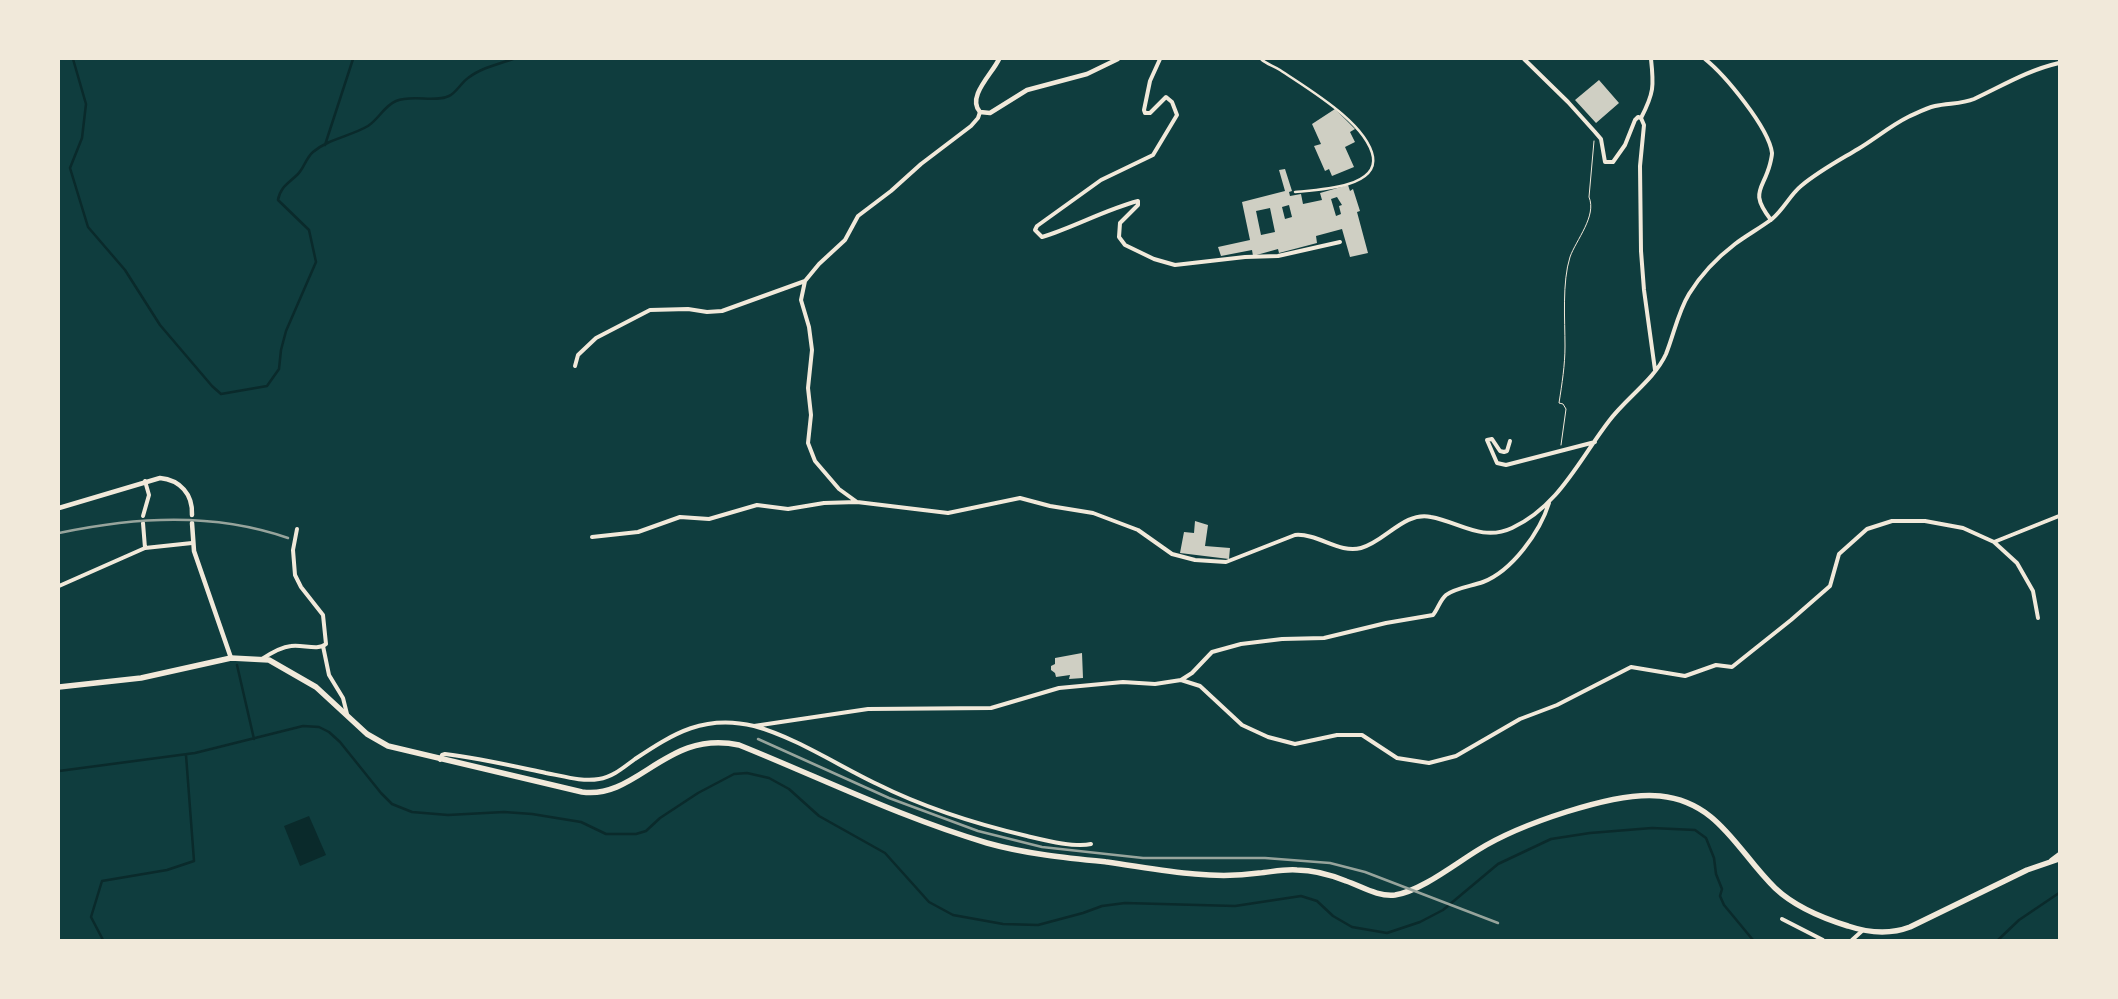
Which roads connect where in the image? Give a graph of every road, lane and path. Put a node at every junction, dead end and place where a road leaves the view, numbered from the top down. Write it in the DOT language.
graph roads {
  1 [pos="999,59"];
  2 [pos="1118,59"];
  3 [pos="1160,59"];
  4 [pos="1260,59"];
  5 [pos="1524,59"];
  6 [pos="1651,59"];
  7 [pos="1706,59"];
  8 [pos="2059,63"];
  9 [pos="980,112"];
  10 [pos="1641,118"];
  11 [pos="1593,138"];
  12 [pos="1295,192"];
  13 [pos="1771,220"];
  14 [pos="1340,242"];
  15 [pos="805,281"];
  16 [pos="575,366"];
  17 [pos="1655,370"];
  18 [pos="1510,441"];
  19 [pos="1595,442"];
  20 [pos="1560,452"];
  21 [pos="145,481"];
  22 [pos="857,502"];
  23 [pos="1549,503"];
  24 [pos="59,508"];
  25 [pos="192,515"];
  26 [pos="143,516"];
  27 [pos="2059,516"];
  28 [pos="143,523"];
  29 [pos="192,523"];
  30 [pos="297,529"];
  31 [pos="592,537"];
  32 [pos="1994,542"];
  33 [pos="192,543"];
  34 [pos="145,548"];
  35 [pos="59,586"];
  36 [pos="2038,618"];
  37 [pos="323,646"];
  38 [pos="231,658"];
  39 [pos="262,659"];
  40 [pos="1180,680"];
  41 [pos="59,687"];
  42 [pos="348,716"];
  43 [pos="754,726"];
  44 [pos="440,760"];
  45 [pos="1091,844"];
  46 [pos="2059,854"];
  47 [pos="2059,859"];
  48 [pos="2047,862"];
  49 [pos="1782,919"];
  50 [pos="1862,931"];
  51 [pos="1823,940"];
  52 [pos="1852,940"];
  1 -- 9 [label="street"];
  2 -- 9 [label="street"];
  3 -- 14 [label="street"];
  4 -- 12 [label="street"];
  5 -- 10 [label="street"];
  6 -- 10 [label="street"];
  7 -- 13 [label="street"];
  8 -- 13 [label="street"];
  9 -- 15 [label="street"];
  10 -- 17 [label="street"];
  11 -- 20 [label="path"];
  13 -- 17 [label="street"];
  15 -- 16 [label="street"];
  15 -- 22 [label="street"];
  17 -- 19 [label="street"];
  18 -- 20 [label="street"];
  19 -- 20 [label="street"];
  19 -- 23 [label="street"];
  21 -- 24 [label="street"];
  21 -- 25 [label="street"];
  21 -- 26 [label="street"];
  22 -- 23 [label="street"];
  22 -- 31 [label="street"];
  23 -- 40 [label="street"];
  27 -- 32 [label="street"];
  28 -- 34 [label="street"];
  29 -- 33 [label="street"];
  30 -- 37 [label="street"];
  32 -- 36 [label="street"];
  32 -- 40 [label="street"];
  33 -- 34 [label="street"];
  33 -- 38 [label="street"];
  34 -- 35 [label="street"];
  37 -- 39 [label="street"];
  37 -- 42 [label="street"];
  38 -- 39 [label="main road"];
  38 -- 41 [label="main road"];
  39 -- 42 [label="main road"];
  40 -- 43 [label="street"];
  42 -- 44 [label="main road"];
  43 -- 44 [label="street"];
  43 -- 45 [label="street"];
  44 -- 50 [label="main road"];
  46 -- 48 [label="street"];
  47 -- 48 [label="main road"];
  48 -- 50 [label="main road"];
  49 -- 51 [label="street"];
  50 -- 52 [label="street"];
}
